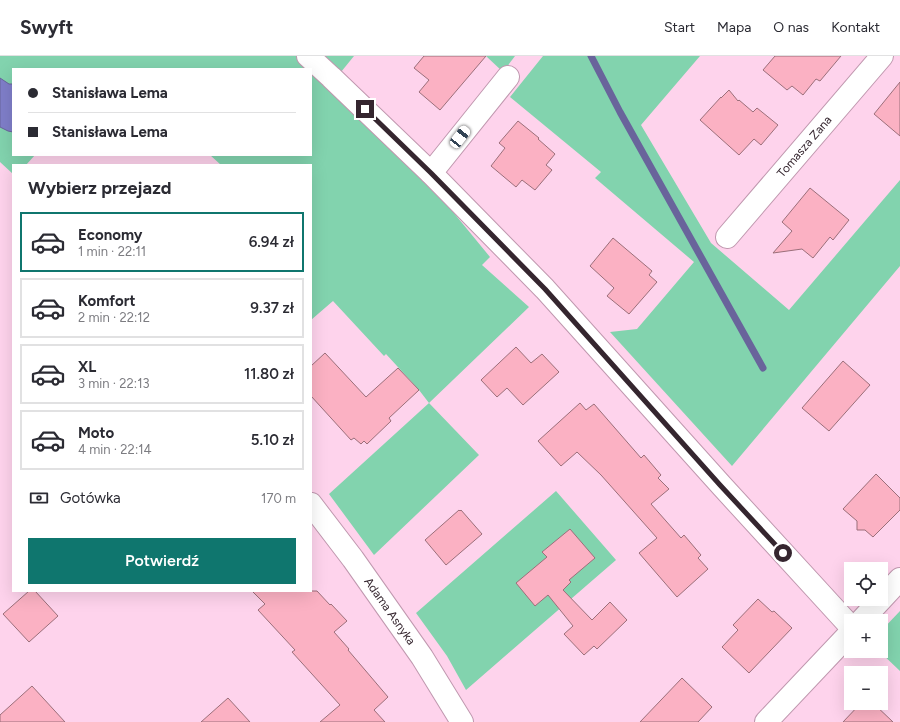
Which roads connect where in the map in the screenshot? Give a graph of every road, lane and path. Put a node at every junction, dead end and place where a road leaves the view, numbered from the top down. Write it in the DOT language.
graph roads {
  1 [pos="308,56"];
  2 [pos="882,56"];
  3 [pos="508,77"];
  4 [pos="431,173"];
  5 [pos="727,237"];
  6 [pos="312,505"];
  7 [pos="900,579"];
  8 [pos="868,614"];
  9 [pos="844,619"];
  10 [pos="844,639"];
  11 [pos="462,722"];
  12 [pos="766,722"];
  1 -- 4 [label="street"];
  2 -- 5 [label="street, Tomasza Zana"];
  3 -- 4 [label="street"];
  4 -- 9 [label="street"];
  6 -- 11 [label="street, Adama Asnyka"];
  7 -- 8 [label="street"];
  10 -- 12 [label="street"];
}
